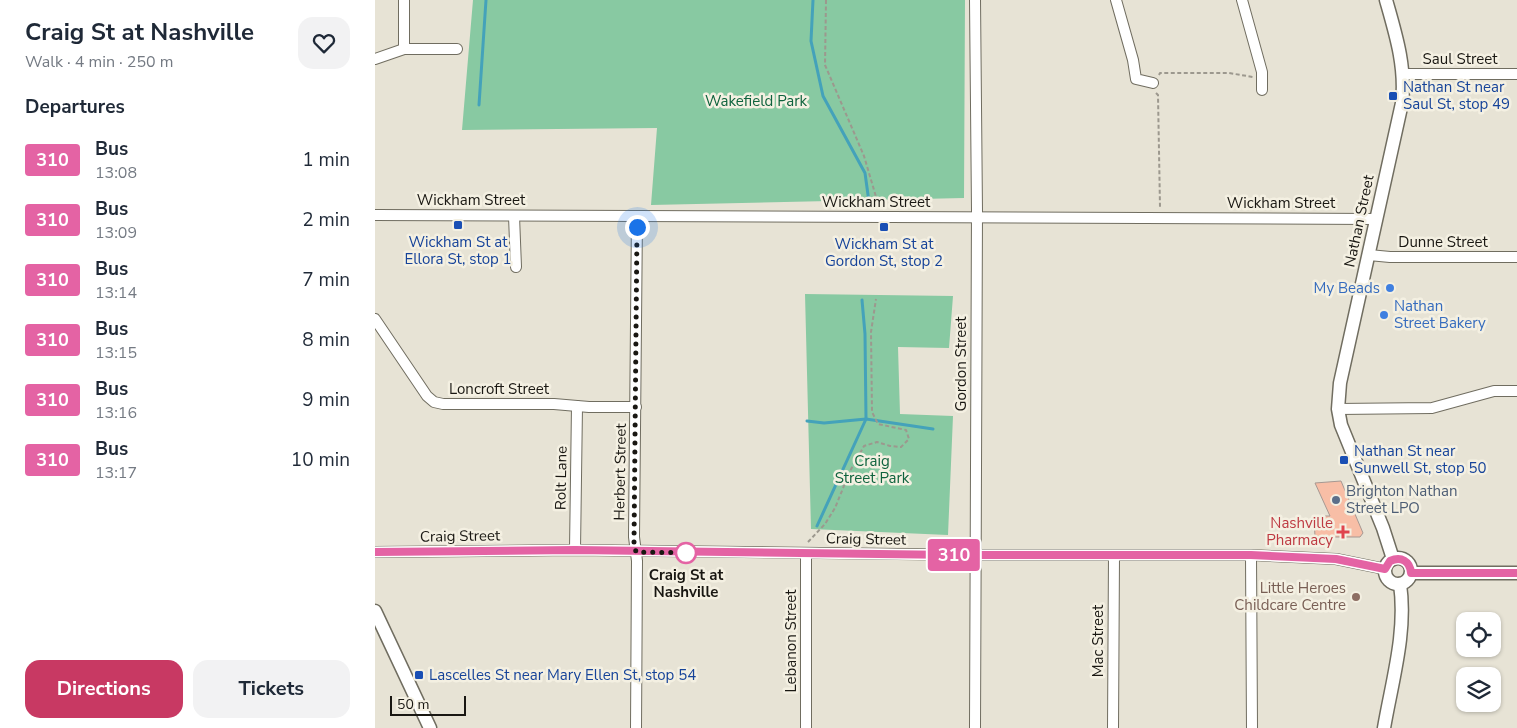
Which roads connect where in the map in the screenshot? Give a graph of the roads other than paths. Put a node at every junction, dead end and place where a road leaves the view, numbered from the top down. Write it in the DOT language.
graph roads {
  1 [pos="405,0"];
  2 [pos="975,0"];
  3 [pos="1116,0"];
  4 [pos="1242,0"];
  5 [pos="1386,0"];
  6 [pos="404,49"];
  7 [pos="457,49"];
  8 [pos="375,59"];
  9 [pos="1404,74"];
  10 [pos="1517,74"];
  11 [pos="1153,83"];
  12 [pos="1261,90"];
  13 [pos="375,215"];
  14 [pos="514,216"];
  15 [pos="637,216"];
  16 [pos="977,217"];
  17 [pos="1376,219"];
  18 [pos="1369,255"];
  19 [pos="1517,257"];
  20 [pos="516,267"];
  21 [pos="375,319"];
  22 [pos="1517,392"];
  23 [pos="577,406"];
  24 [pos="636,407"];
  25 [pos="1338,409"];
  26 [pos="575,550"];
  27 [pos="375,552"];
  28 [pos="636,552"];
  29 [pos="806,553"];
  30 [pos="975,555"];
  31 [pos="1114,555"];
  32 [pos="1251,555"];
  33 [pos="1393,559"];
  34 [pos="1385,569"];
  35 [pos="1411,573"];
  36 [pos="1517,573"];
  37 [pos="1400,584"];
  38 [pos="375,611"];
  39 [pos="380,635"];
  40 [pos="430,728"];
  41 [pos="636,728"];
  42 [pos="806,728"];
  43 [pos="975,728"];
  44 [pos="1113,728"];
  45 [pos="1252,728"];
  46 [pos="1384,728"];
  1 -- 6 [label="street"];
  2 -- 16 [label="street, Gordon Street"];
  3 -- 11 [label="street"];
  4 -- 12 [label="street"];
  5 -- 9 [label="street, Nathan Street"];
  6 -- 7 [label="street"];
  6 -- 8 [label="street"];
  9 -- 10 [label="street, Saul Street"];
  9 -- 17 [label="street, Nathan Street"];
  13 -- 14 [label="street, Wickham Street"];
  14 -- 15 [label="street, Wickham Street"];
  14 -- 20 [label="street"];
  15 -- 16 [label="street, Wickham Street"];
  15 -- 24 [label="street, Herbert Street"];
  16 -- 17 [label="street, Wickham Street"];
  16 -- 30 [label="street, Gordon Street"];
  17 -- 18 [label="street, Nathan Street"];
  18 -- 19 [label="street, Dunne Street"];
  18 -- 25 [label="street, Nathan Street"];
  21 -- 23 [label="street, Loncroft Street"];
  22 -- 25 [label="street"];
  23 -- 24 [label="street, Loncroft Street"];
  23 -- 26 [label="street, Rolt Lane"];
  24 -- 28 [label="street, Herbert Street"];
  25 -- 33 [label="street, Nathan Street"];
  26 -- 27 [label="street, Craig Street"];
  26 -- 28 [label="street, Craig Street"];
  28 -- 29 [label="street, Craig Street"];
  28 -- 41 [label="street, Herbert Street"];
  29 -- 30 [label="street, Craig Street"];
  29 -- 42 [label="street, Lebanon Street"];
  30 -- 31 [label="street, Craig Street"];
  30 -- 43 [label="street, Gordon Street"];
  31 -- 32 [label="street, Craig Street"];
  31 -- 44 [label="street, Mac Street"];
  32 -- 34 [label="street, Craig Street"];
  32 -- 45 [label="street"];
  33 -- 34 [label="street"];
  33 -- 35 [label="street"];
  34 -- 37 [label="street"];
  35 -- 36 [label="street"];
  35 -- 37 [label="street"];
  37 -- 46 [label="street"];
  38 -- 39 [label="street"];
  39 -- 40 [label="street"];
}
